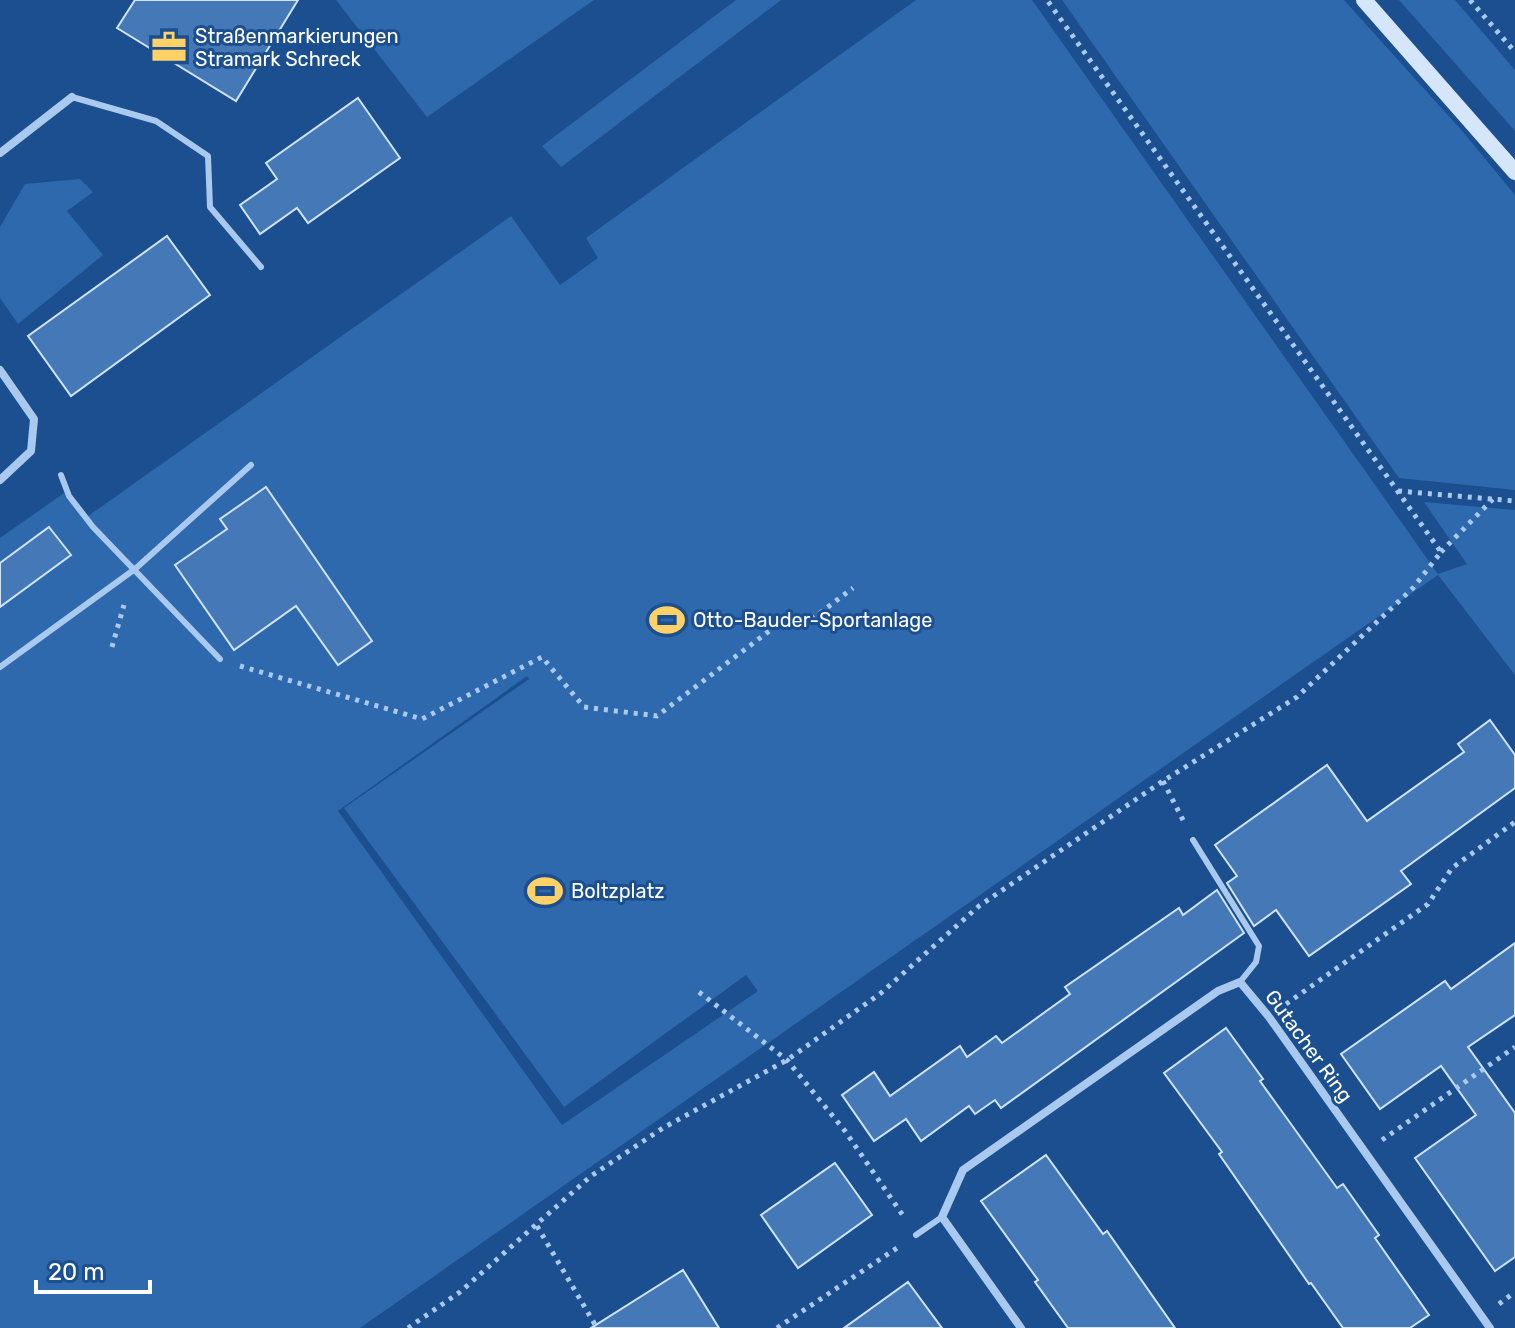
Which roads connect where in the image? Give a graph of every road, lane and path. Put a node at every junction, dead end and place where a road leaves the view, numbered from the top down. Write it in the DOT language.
graph roads {
  1 [pos="1047,0"];
  2 [pos="1364,0"];
  3 [pos="1470,0"];
  4 [pos="1515,52"];
  5 [pos="72,97"];
  6 [pos="0,153"];
  7 [pos="1515,172"];
  8 [pos="261,267"];
  9 [pos="0,370"];
  10 [pos="251,465"];
  11 [pos="61,475"];
  12 [pos="0,480"];
  13 [pos="1398,491"];
  14 [pos="1493,499"];
  15 [pos="1515,501"];
  16 [pos="1441,552"];
  17 [pos="135,569"];
  18 [pos="853,588"];
  19 [pos="220,659"];
  20 [pos="0,667"];
  21 [pos="1163,781"];
  22 [pos="1515,822"];
  23 [pos="1193,840"];
  24 [pos="1240,982"];
  25 [pos="699,992"];
  26 [pos="1269,1017"];
  27 [pos="1515,1047"];
  28 [pos="787,1060"];
  29 [pos="1365,1152"];
  30 [pos="942,1217"];
  31 [pos="537,1226"];
  32 [pos="916,1235"];
  33 [pos="408,1328"];
  34 [pos="597,1328"];
  35 [pos="777,1328"];
  36 [pos="1021,1328"];
  37 [pos="1490,1328"];
  1 -- 13 [label="path"];
  2 -- 7 [label="main road"];
  3 -- 4 [label="path"];
  5 -- 6 [label="street"];
  5 -- 8 [label="lane"];
  9 -- 12 [label="street"];
  10 -- 17 [label="lane"];
  11 -- 17 [label="lane"];
  13 -- 14 [label="path"];
  13 -- 16 [label="path"];
  14 -- 15 [label="path"];
  14 -- 16 [label="path"];
  16 -- 21 [label="path"];
  17 -- 19 [label="lane"];
  17 -- 20 [label="lane"];
  18 -- 19 [label="path"];
  21 -- 23 [label="path"];
  21 -- 28 [label="path"];
  22 -- 26 [label="path"];
  23 -- 24 [label="lane"];
  24 -- 26 [label="street, Gutacher Ring"];
  24 -- 30 [label="street, Gutacher Ring"];
  25 -- 28 [label="path"];
  26 -- 29 [label="street, Gutacher Ring"];
  27 -- 29 [label="path"];
  28 -- 31 [label="path"];
  28 -- 32 [label="path"];
  29 -- 37 [label="street, Gutacher Ring"];
  30 -- 32 [label="lane"];
  30 -- 36 [label="street"];
  31 -- 33 [label="path"];
  31 -- 34 [label="path"];
  32 -- 35 [label="path"];
}
